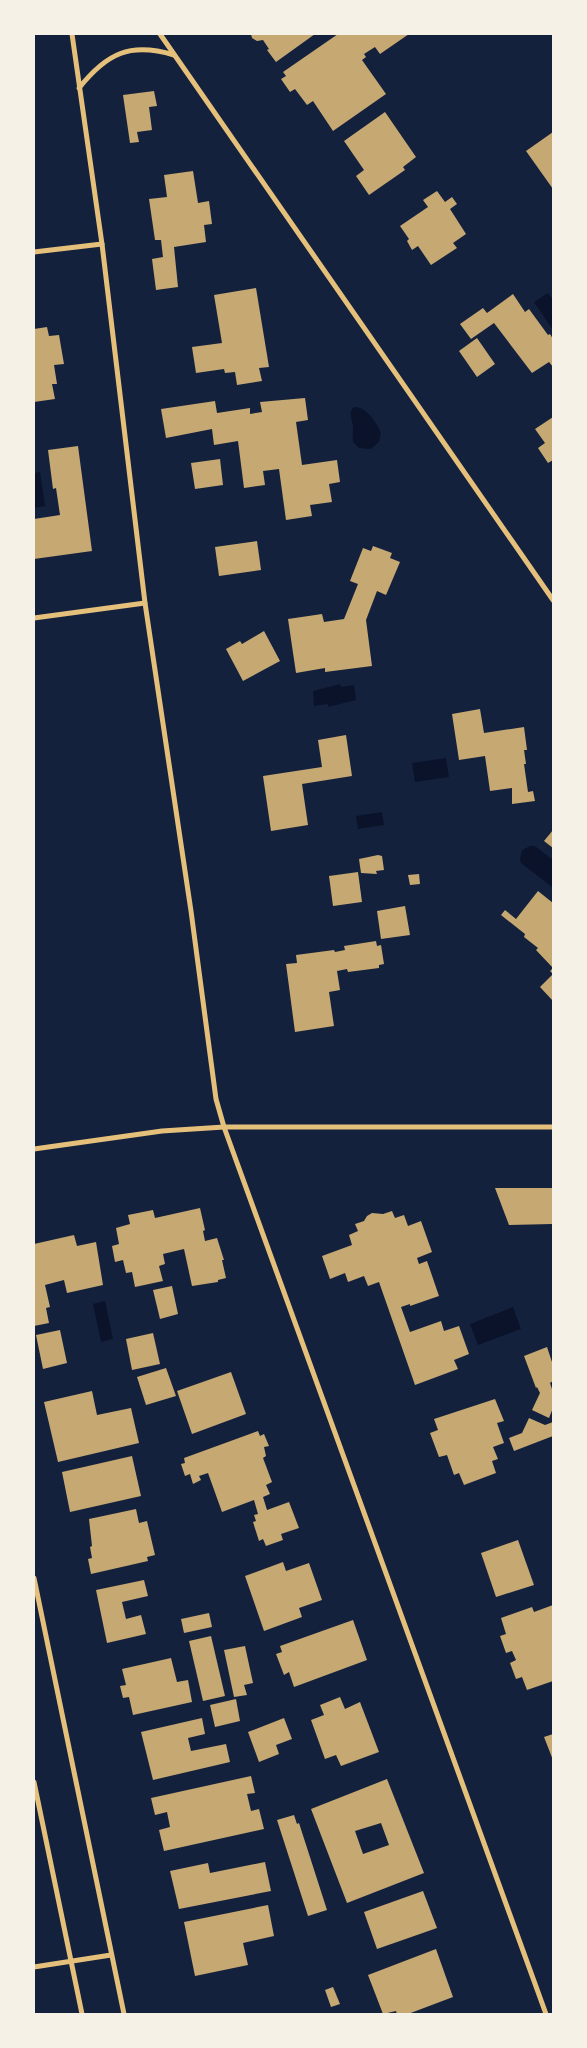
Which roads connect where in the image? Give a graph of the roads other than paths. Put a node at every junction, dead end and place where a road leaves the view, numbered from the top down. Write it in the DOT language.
graph roads {
  1 [pos="72,34"];
  2 [pos="160,34"];
  3 [pos="175,56"];
  4 [pos="80,88"];
  5 [pos="102,244"];
  6 [pos="34,252"];
  7 [pos="553,600"];
  8 [pos="145,603"];
  9 [pos="34,618"];
  10 [pos="224,1127"];
  11 [pos="553,1127"];
  12 [pos="34,1149"];
  13 [pos="34,1578"];
  14 [pos="34,1782"];
  15 [pos="111,1955"];
  16 [pos="71,1961"];
  17 [pos="34,1967"];
  18 [pos="82,2014"];
  19 [pos="124,2014"];
  20 [pos="546,2014"];
  1 -- 4 [label="street"];
  2 -- 3 [label="street"];
  3 -- 4 [label="street"];
  3 -- 7 [label="street"];
  4 -- 5 [label="street"];
  5 -- 6 [label="street"];
  5 -- 8 [label="street"];
  8 -- 9 [label="street"];
  8 -- 10 [label="street"];
  10 -- 11 [label="street"];
  10 -- 12 [label="street"];
  10 -- 20 [label="street"];
  13 -- 15 [label="street"];
  14 -- 16 [label="street"];
  15 -- 16 [label="street"];
  15 -- 19 [label="street"];
  16 -- 17 [label="street"];
  16 -- 18 [label="street"];
}
